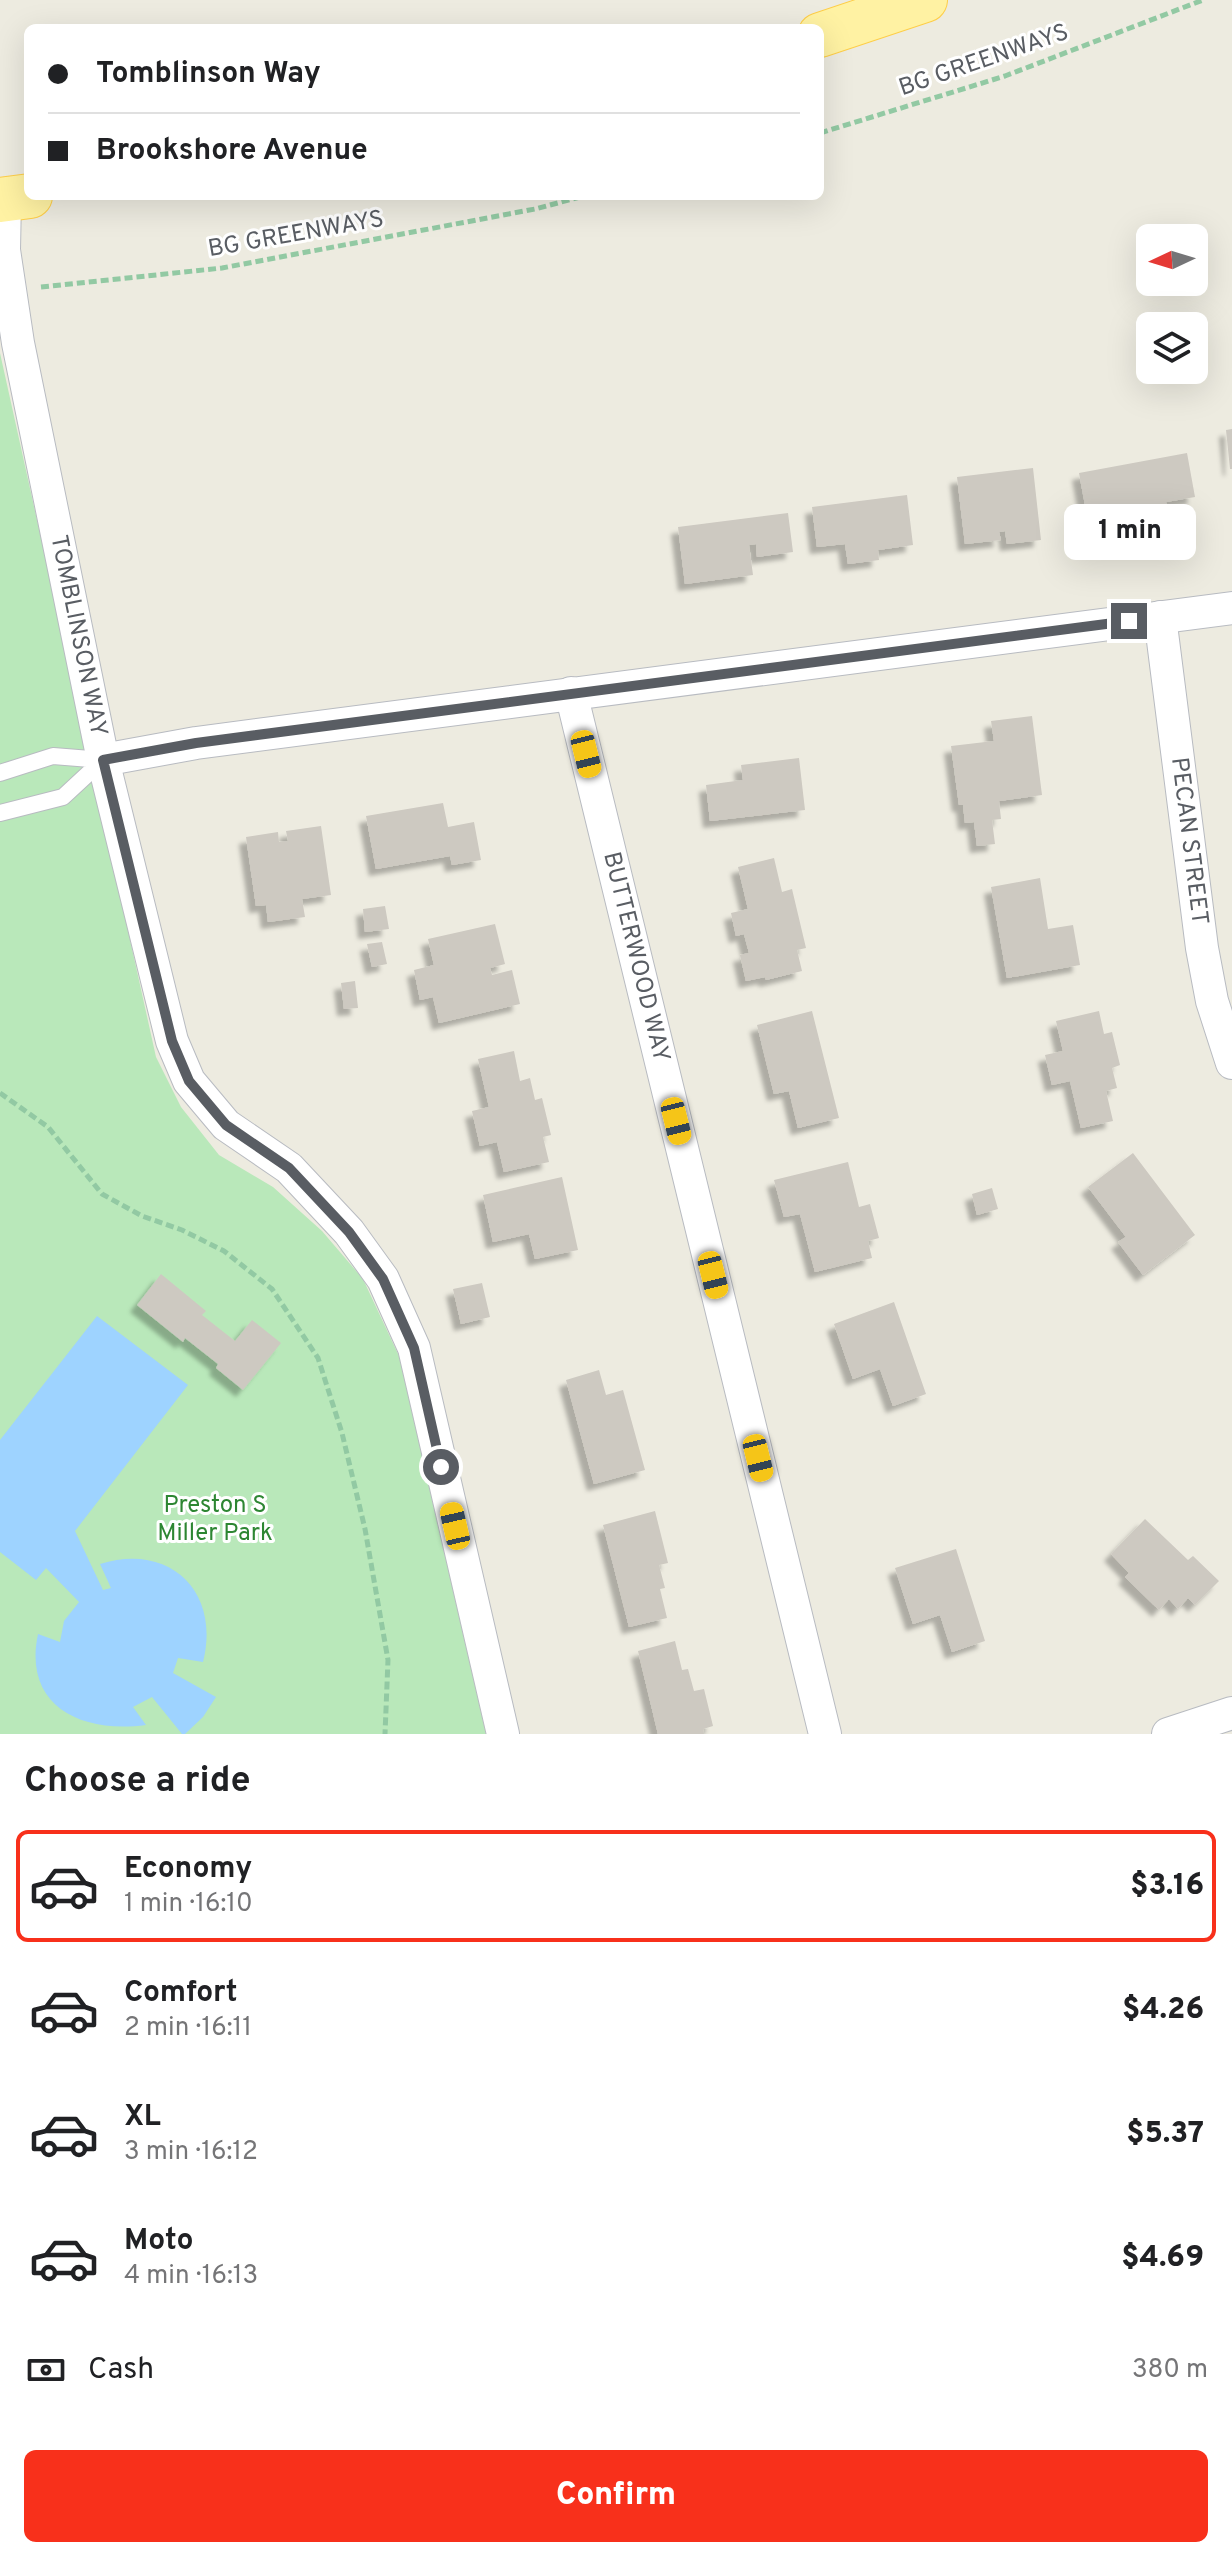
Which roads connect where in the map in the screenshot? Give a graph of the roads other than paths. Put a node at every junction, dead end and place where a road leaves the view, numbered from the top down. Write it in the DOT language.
graph roads {
  1 [pos="925,0"];
  2 [pos="824,34"];
  3 [pos="12,198"];
  4 [pos="1232,608"];
  5 [pos="1160,617"];
  6 [pos="571,693"];
  7 [pos="103,760"];
  8 [pos="0,773"];
  9 [pos="0,813"];
  10 [pos="1232,1063"];
  11 [pos="1232,1713"];
  12 [pos="503,1734"];
  13 [pos="825,1734"];
  14 [pos="1168,1734"];
  1 -- 2 [label="main road"];
  3 -- 7 [label="street, TOMBLINSON WAY"];
  4 -- 5 [label="street"];
  5 -- 6 [label="street"];
  5 -- 10 [label="street, PECAN STREET"];
  6 -- 7 [label="street"];
  6 -- 13 [label="street, BUTTERWOOD WAY"];
  7 -- 8 [label="lane"];
  7 -- 9 [label="lane"];
  7 -- 12 [label="street, TOMBLINSON WAY"];
  11 -- 14 [label="street"];
}
